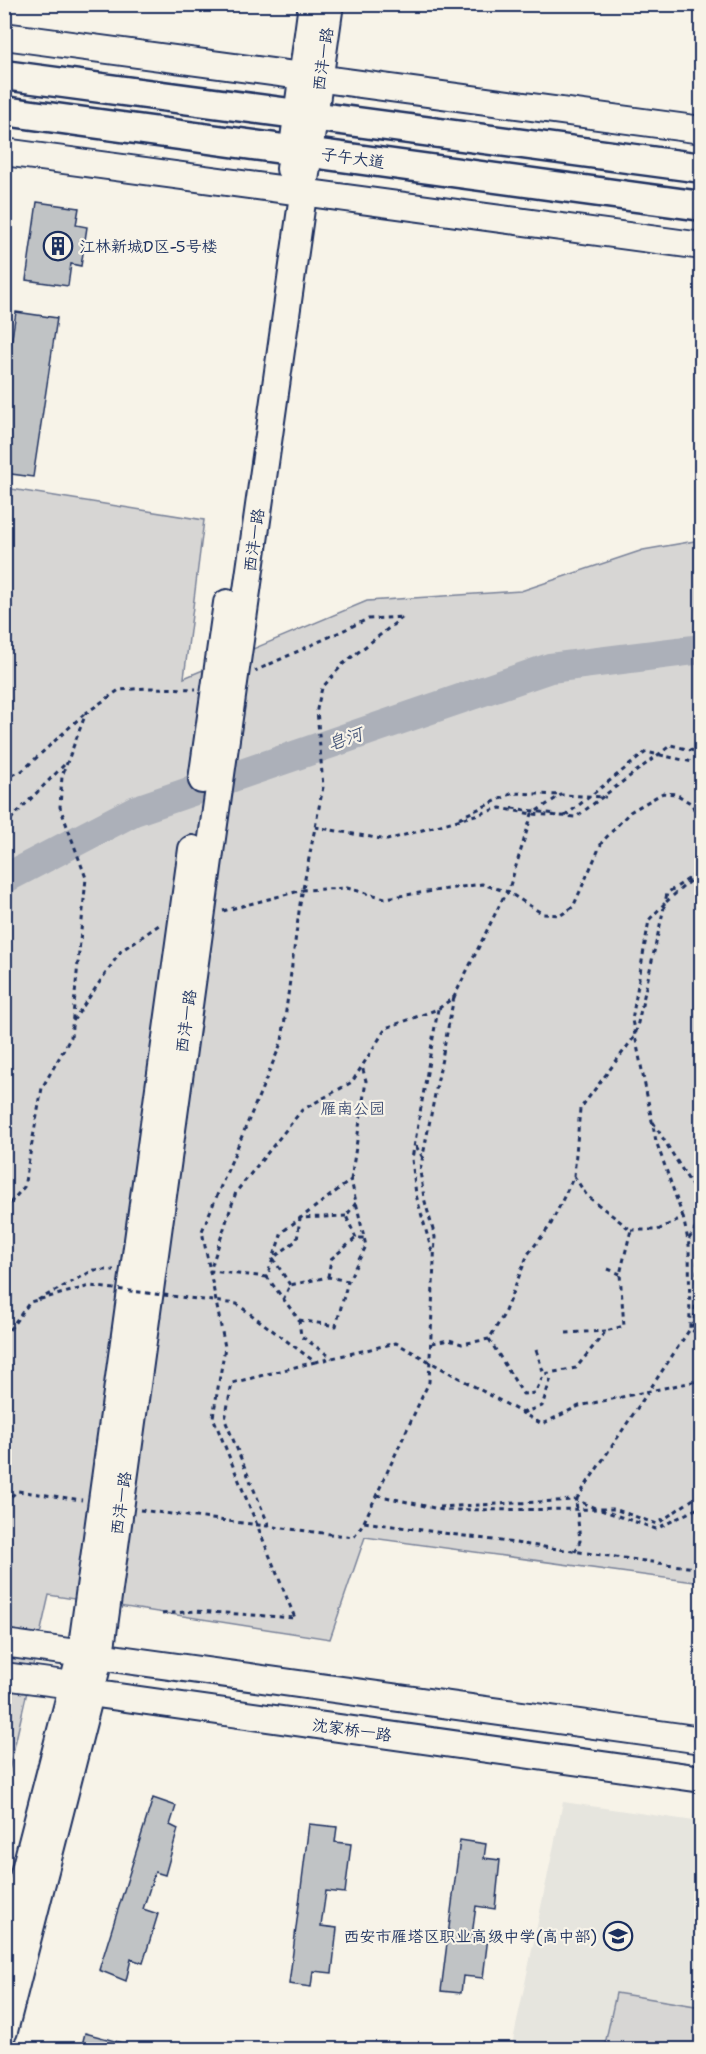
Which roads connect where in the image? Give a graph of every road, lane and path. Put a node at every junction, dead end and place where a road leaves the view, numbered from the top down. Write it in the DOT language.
graph roads {
  1 [pos="312,4"];
  2 [pos="330,4"];
  3 [pos="4,36"];
  4 [pos="4,75"];
  5 [pos="311,77"];
  6 [pos="4,111"];
  7 [pos="305,114"];
  8 [pos="702,130"];
  9 [pos="301,151"];
  10 [pos="4,152"];
  11 [pos="702,168"];
  12 [pos="295,191"];
  13 [pos="702,206"];
  14 [pos="702,246"];
  15 [pos="224,691"];
  16 [pos="86,713"];
  17 [pos="702,753"];
  18 [pos="658,755"];
  19 [pos="68,761"];
  20 [pos="702,764"];
  21 [pos="4,778"];
  22 [pos="561,795"];
  23 [pos="591,796"];
  24 [pos="606,796"];
  25 [pos="500,808"];
  26 [pos="538,810"];
  27 [pos="532,814"];
  28 [pos="566,816"];
  29 [pos="449,822"];
  30 [pos="4,826"];
  31 [pos="315,827"];
  32 [pos="702,829"];
  33 [pos="702,870"];
  34 [pos="303,890"];
  35 [pos="508,892"];
  36 [pos="665,903"];
  37 [pos="192,917"];
  38 [pos="454,997"];
  39 [pos="438,1009"];
  40 [pos="72,1022"];
  41 [pos="635,1036"];
  42 [pos="362,1066"];
  43 [pos="651,1119"];
  44 [pos="415,1144"];
  45 [pos="423,1158"];
  46 [pos="573,1176"];
  47 [pos="351,1180"];
  48 [pos="356,1202"];
  49 [pos="702,1202"];
  50 [pos="4,1210"];
  51 [pos="346,1216"];
  52 [pos="683,1217"];
  53 [pos="300,1218"];
  54 [pos="699,1223"];
  55 [pos="631,1230"];
  56 [pos="356,1238"];
  57 [pos="364,1238"];
  58 [pos="688,1240"];
  59 [pos="433,1254"];
  60 [pos="273,1258"];
  61 [pos="608,1269"];
  62 [pos="134,1271"];
  63 [pos="210,1271"];
  64 [pos="620,1274"];
  65 [pos="267,1276"];
  66 [pos="328,1277"];
  67 [pos="348,1281"];
  68 [pos="290,1285"];
  69 [pos="284,1299"];
  70 [pos="38,1300"];
  71 [pos="299,1320"];
  72 [pos="690,1330"];
  73 [pos="606,1331"];
  74 [pos="566,1334"];
  75 [pos="4,1337"];
  76 [pos="489,1339"];
  77 [pos="431,1343"];
  78 [pos="536,1350"];
  79 [pos="332,1358"];
  80 [pos="315,1362"];
  81 [pos="702,1367"];
  82 [pos="544,1374"];
  83 [pos="552,1375"];
  84 [pos="702,1380"];
  85 [pos="522,1413"];
  86 [pos="702,1494"];
  87 [pos="377,1495"];
  88 [pos="576,1500"];
  89 [pos="4,1502"];
  90 [pos="111,1505"];
  91 [pos="702,1506"];
  92 [pos="432,1508"];
  93 [pos="598,1509"];
  94 [pos="577,1510"];
  95 [pos="364,1522"];
  96 [pos="657,1524"];
  97 [pos="256,1525"];
  98 [pos="270,1527"];
  99 [pos="656,1529"];
  100 [pos="575,1552"];
  101 [pos="702,1569"];
  102 [pos="162,1614"];
  103 [pos="4,1643"];
  104 [pos="90,1654"];
  105 [pos="4,1676"];
  106 [pos="81,1689"];
  107 [pos="702,1740"];
  108 [pos="702,1779"];
  109 [pos="4,1951"];
  110 [pos="4,2031"];
  1 -- 5 [label="main road, 西沣一路"];
  2 -- 5 [label="main road, 西沣一路"];
  3 -- 5 [label="main road"];
  4 -- 7 [label="main road"];
  5 -- 7 [label="main road, 西沣一路"];
  5 -- 8 [label="main road"];
  6 -- 9 [label="main road, 子午大道"];
  7 -- 9 [label="main road, 西沣一路"];
  7 -- 11 [label="main road"];
  9 -- 12 [label="main road, 西沣一路"];
  9 -- 13 [label="main road, 子午大道"];
  10 -- 12 [label="main road"];
  12 -- 14 [label="main road"];
  12 -- 15 [label="main road, 西沣一路"];
  15 -- 16 [label="path"];
  15 -- 31 [label="path"];
  15 -- 37 [label="main road, 西沣一路"];
  16 -- 19 [label="path"];
  16 -- 21 [label="path"];
  17 -- 18 [label="path"];
  18 -- 20 [label="path"];
  18 -- 23 [label="path"];
  18 -- 24 [label="path"];
  19 -- 30 [label="path"];
  19 -- 40 [label="path"];
  22 -- 23 [label="path"];
  22 -- 26 [label="path"];
  22 -- 29 [label="path"];
  23 -- 24 [label="path"];
  23 -- 28 [label="path"];
  24 -- 28 [label="path"];
  25 -- 26 [label="path"];
  25 -- 27 [label="path"];
  25 -- 29 [label="path"];
  26 -- 27 [label="path"];
  26 -- 28 [label="path"];
  27 -- 28 [label="path"];
  27 -- 35 [label="path"];
  29 -- 31 [label="path"];
  31 -- 34 [label="path"];
  32 -- 35 [label="path"];
  33 -- 36 [label="path"];
  34 -- 35 [label="path"];
  34 -- 37 [label="path"];
  34 -- 63 [label="path"];
  35 -- 38 [label="path"];
  36 -- 41 [label="path"];
  36 -- 41 [label="path"];
  37 -- 40 [label="path"];
  37 -- 62 [label="main road, 西沣一路"];
  37 -- 90 [label="main road, 西沣一路"];
  38 -- 39 [label="path"];
  38 -- 45 [label="path"];
  39 -- 42 [label="path"];
  39 -- 44 [label="path"];
  40 -- 50 [label="path"];
  41 -- 43 [label="path"];
  41 -- 46 [label="path"];
  42 -- 47 [label="path"];
  42 -- 63 [label="path"];
  43 -- 49 [label="path"];
  43 -- 52 [label="path"];
  44 -- 45 [label="path"];
  44 -- 59 [label="path"];
  45 -- 59 [label="path"];
  46 -- 55 [label="path"];
  46 -- 76 [label="path"];
  47 -- 48 [label="path"];
  47 -- 53 [label="path"];
  48 -- 51 [label="path"];
  48 -- 57 [label="path"];
  49 -- 54 [label="path"];
  51 -- 53 [label="path"];
  51 -- 56 [label="path"];
  52 -- 55 [label="path"];
  52 -- 58 [label="path"];
  53 -- 60 [label="path"];
  53 -- 60 [label="path"];
  54 -- 58 [label="path"];
  54 -- 72 [label="path"];
  55 -- 64 [label="path"];
  56 -- 57 [label="path"];
  56 -- 66 [label="path"];
  57 -- 67 [label="path"];
  58 -- 72 [label="path"];
  59 -- 77 [label="path"];
  60 -- 65 [label="path"];
  60 -- 68 [label="path"];
  61 -- 64 [label="path"];
  62 -- 70 [label="path, bridge"];
  62 -- 90 [label="main road, 西沣一路"];
  63 -- 65 [label="path"];
  63 -- 97 [label="path"];
  64 -- 73 [label="path"];
  65 -- 69 [label="path"];
  66 -- 67 [label="path"];
  66 -- 68 [label="path"];
  67 -- 71 [label="path"];
  68 -- 69 [label="path"];
  69 -- 71 [label="path"];
  70 -- 75 [label="path, bridge"];
  70 -- 80 [label="path, bridge"];
  71 -- 79 [label="path"];
  72 -- 81 [label="path"];
  72 -- 88 [label="path"];
  73 -- 74 [label="path"];
  73 -- 83 [label="path"];
  76 -- 77 [label="path"];
  76 -- 82 [label="path"];
  77 -- 87 [label="path"];
  78 -- 82 [label="path"];
  79 -- 80 [label="path, bridge"];
  79 -- 85 [label="path, bridge"];
  80 -- 98 [label="path"];
  82 -- 83 [label="path"];
  83 -- 85 [label="path"];
  84 -- 85 [label="path, bridge"];
  86 -- 96 [label="path"];
  87 -- 92 [label="path"];
  87 -- 95 [label="path"];
  88 -- 92 [label="path"];
  88 -- 93 [label="path"];
  88 -- 94 [label="path"];
  89 -- 90 [label="path"];
  90 -- 97 [label="path"];
  90 -- 104 [label="main road, 西沣一路"];
  91 -- 99 [label="path"];
  92 -- 94 [label="path"];
  93 -- 94 [label="path"];
  93 -- 96 [label="path"];
  93 -- 99 [label="path"];
  94 -- 100 [label="path"];
  95 -- 98 [label="path"];
  95 -- 100 [label="path"];
  96 -- 99 [label="path"];
  97 -- 98 [label="path"];
  97 -- 102 [label="path"];
  100 -- 101 [label="path"];
  103 -- 104 [label="main road"];
  104 -- 106 [label="main road, 西沣一路"];
  104 -- 107 [label="main road"];
  105 -- 106 [label="main road, 沈家桥一路"];
  106 -- 108 [label="main road, 沈家桥一路"];
  106 -- 109 [label="main road, 西沣一路"];
  106 -- 110 [label="main road, 西沣一路"];
}
